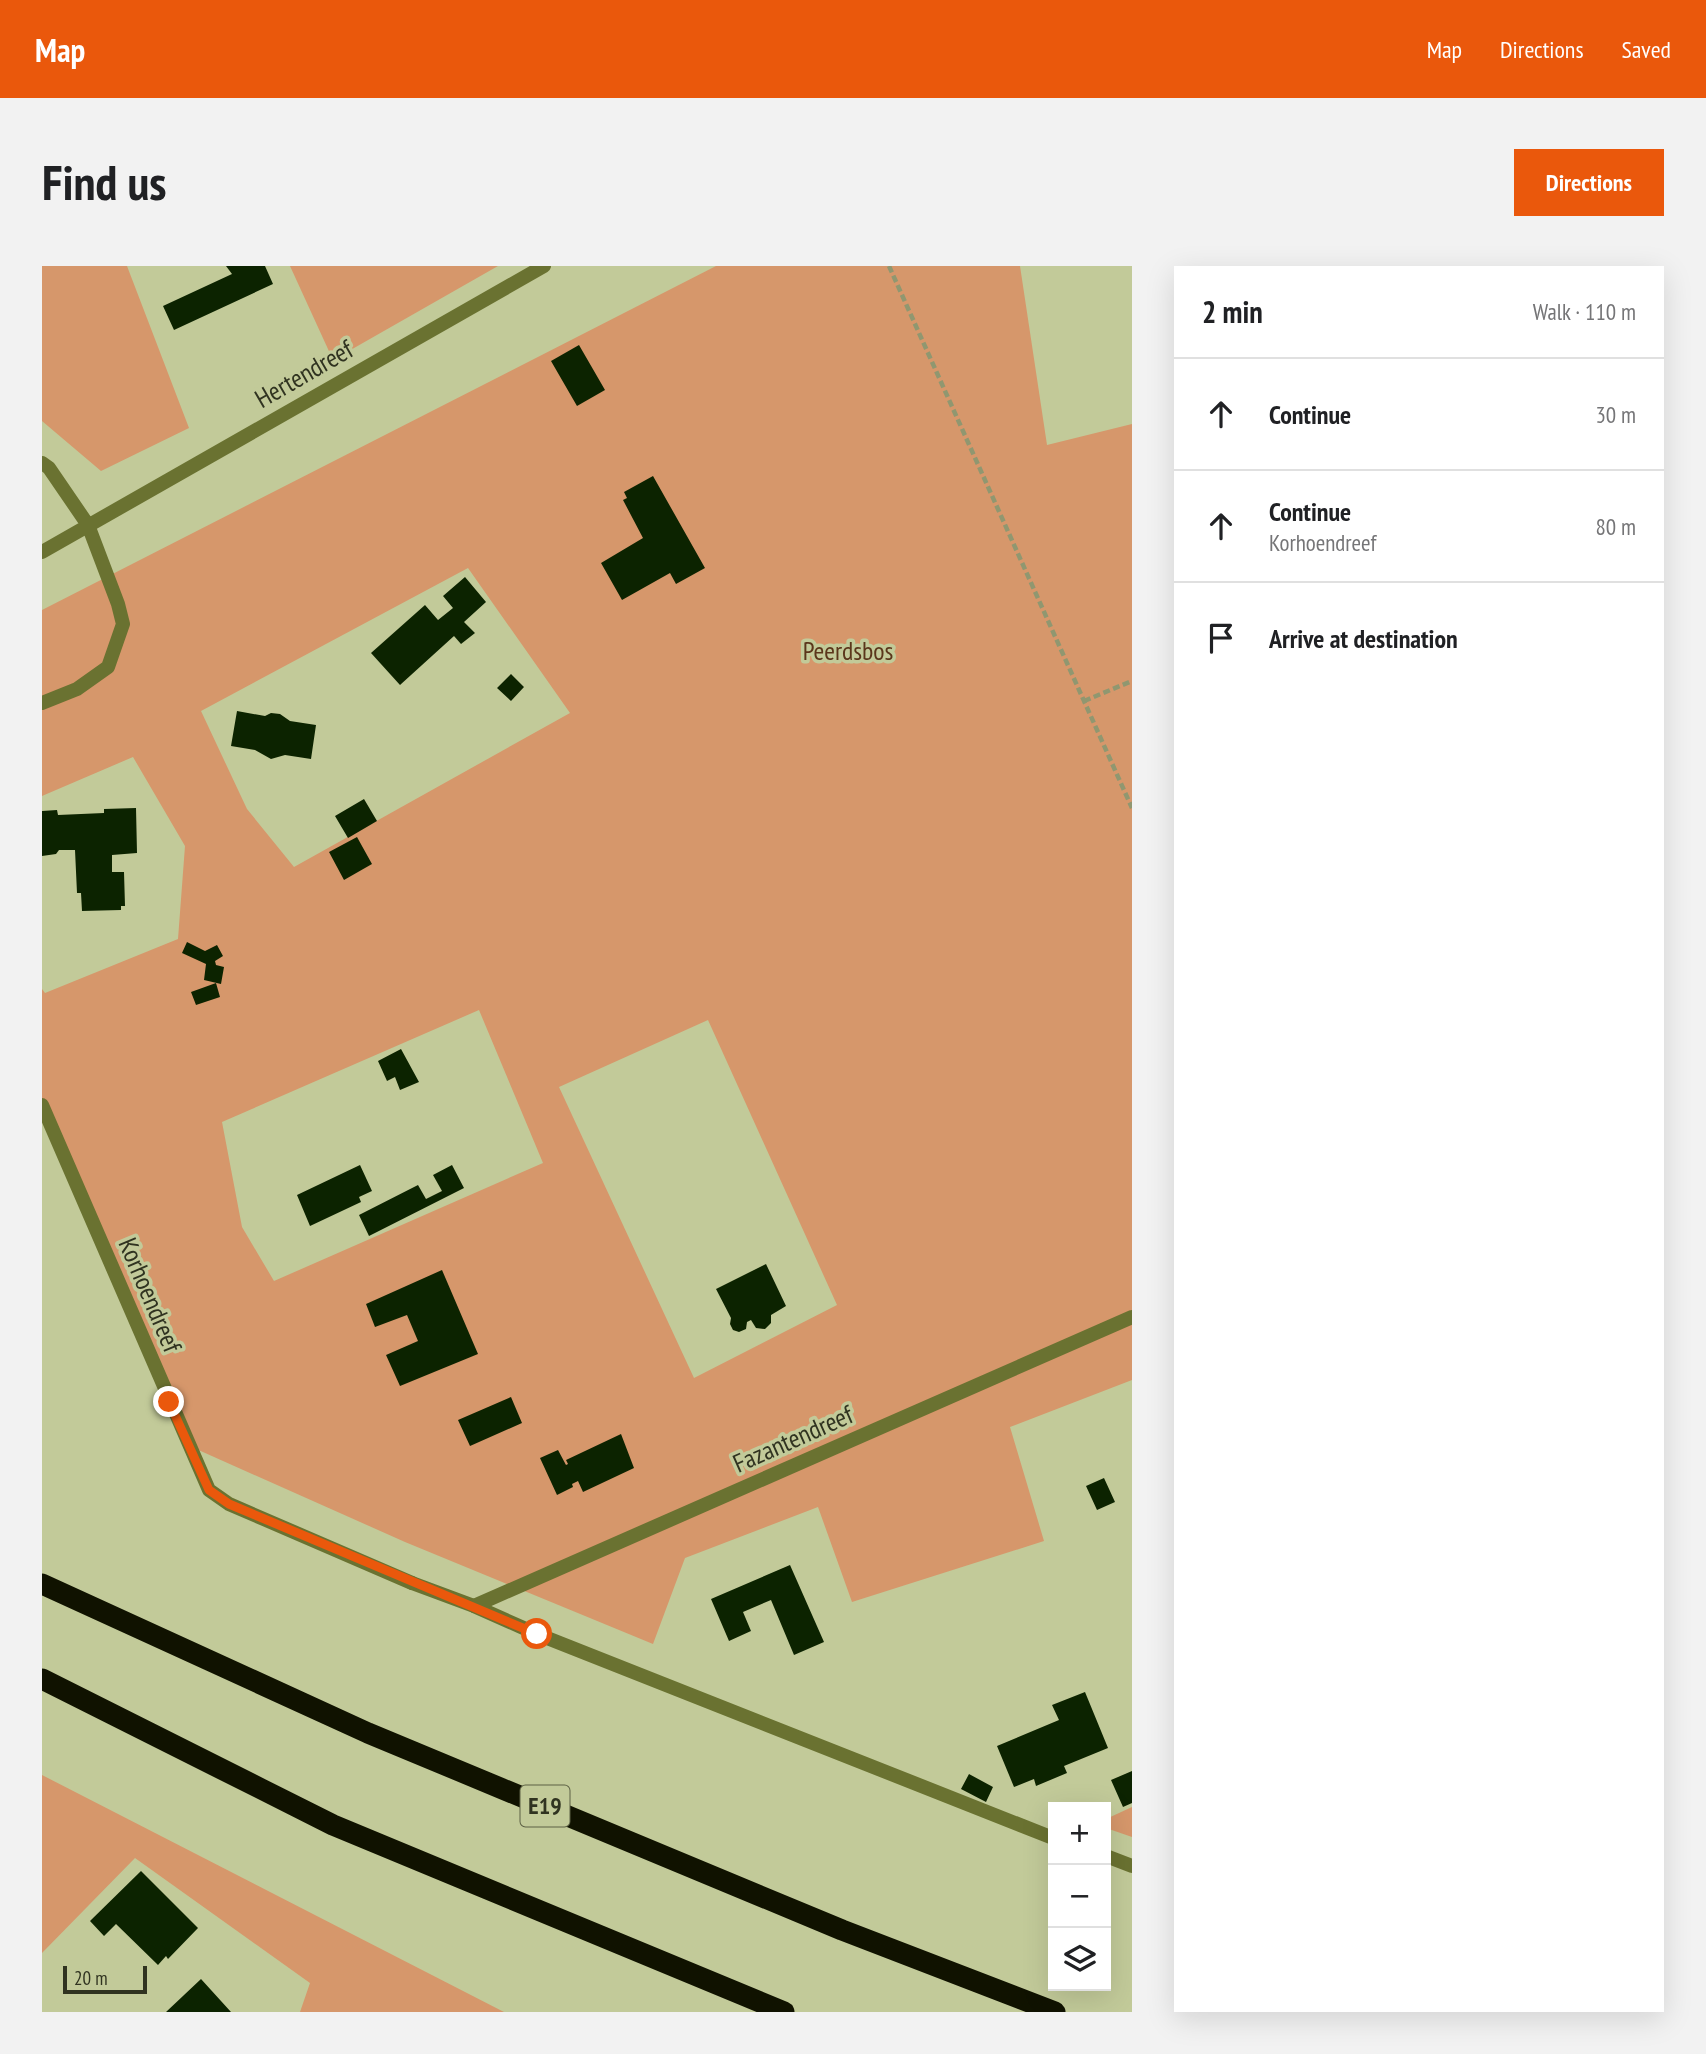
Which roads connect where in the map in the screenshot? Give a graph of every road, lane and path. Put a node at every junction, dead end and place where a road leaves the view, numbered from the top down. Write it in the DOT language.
graph roads {
  1 [pos="544,266"];
  2 [pos="889,266"];
  3 [pos="42,463"];
  4 [pos="88,525"];
  5 [pos="42,552"];
  6 [pos="1132,681"];
  7 [pos="1084,701"];
  8 [pos="42,703"];
  9 [pos="1132,808"];
  10 [pos="42,1105"];
  11 [pos="1132,1317"];
  12 [pos="42,1584"];
  13 [pos="474,1606"];
  14 [pos="42,1679"];
  15 [pos="1048,1836"];
  16 [pos="1111,1858"];
  17 [pos="1132,1866"];
  18 [pos="784,2012"];
  19 [pos="1055,2012"];
  1 -- 4 [label="street, Hertendreef"];
  2 -- 7 [label="path"];
  3 -- 4 [label="street"];
  4 -- 5 [label="street, Hertendreef"];
  4 -- 8 [label="street"];
  6 -- 7 [label="path"];
  7 -- 9 [label="path"];
  10 -- 13 [label="street, Korhoendreef"];
  11 -- 13 [label="street, Fazantendreef"];
  12 -- 19 [label="highway, E19"];
  13 -- 15 [label="street, Korhoendreef"];
  14 -- 18 [label="highway"];
  16 -- 17 [label="street"];
}
